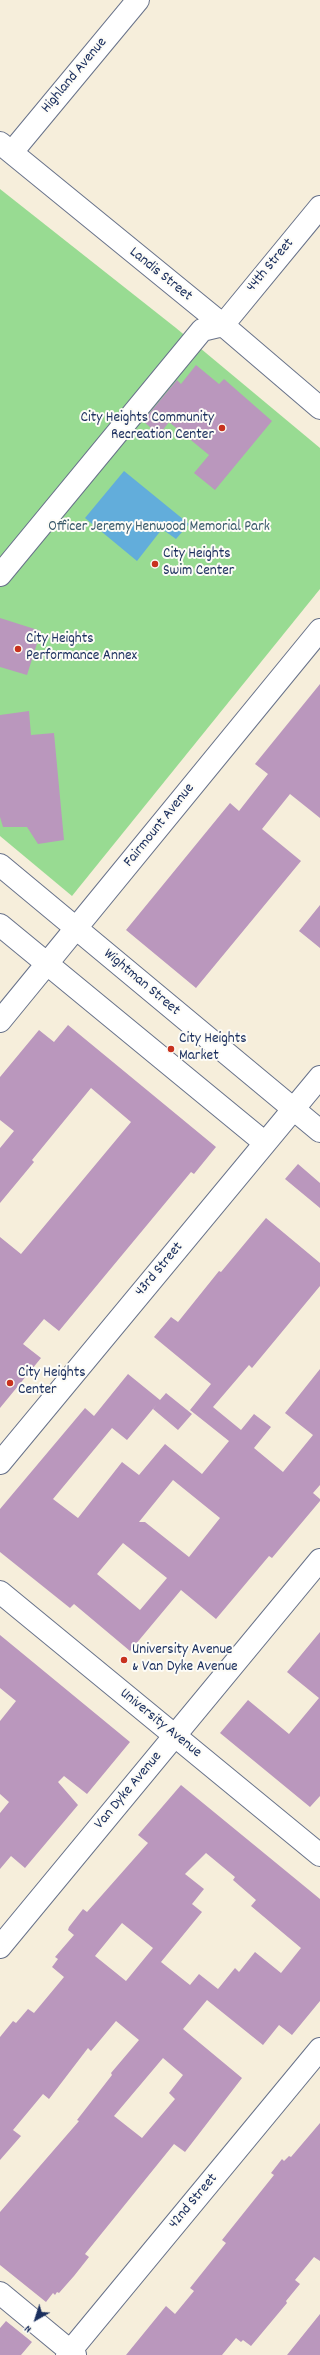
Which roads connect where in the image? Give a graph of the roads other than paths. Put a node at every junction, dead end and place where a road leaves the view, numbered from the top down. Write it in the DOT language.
graph roads {
  1 [pos="138,0"];
  2 [pos="6,147"];
  3 [pos="320,207"];
  4 [pos="222,325"];
  5 [pos="320,408"];
  6 [pos="0,575"];
  7 [pos="320,630"];
  8 [pos="0,865"];
  9 [pos="0,925"];
  10 [pos="76,928"];
  11 [pos="47,963"];
  12 [pos="0,1021"];
  13 [pos="320,1077"];
  14 [pos="293,1109"];
  15 [pos="320,1131"];
  16 [pos="265,1143"];
  17 [pos="0,1463"];
  18 [pos="320,1560"];
  19 [pos="0,1592"];
  20 [pos="175,1737"];
  21 [pos="320,1855"];
  22 [pos="0,1948"];
  23 [pos="320,2049"];
  24 [pos="0,2293"];
  25 [pos="71,2354"];
  1 -- 2 [label="main road, Highland Avenue"];
  2 -- 4 [label="main road, Landis Street"];
  3 -- 4 [label="main road, 44th Street"];
  4 -- 5 [label="main road, Landis Street"];
  4 -- 6 [label="main road"];
  7 -- 10 [label="main road, Fairmount Avenue"];
  8 -- 10 [label="main road, Wightman Street"];
  9 -- 11 [label="main road"];
  10 -- 11 [label="main road, Fairmount Avenue"];
  10 -- 14 [label="main road, Wightman Street"];
  11 -- 12 [label="main road, Fairmount Avenue"];
  11 -- 16 [label="main road"];
  13 -- 14 [label="main road, 43rd Street"];
  14 -- 15 [label="main road, Wightman Street"];
  14 -- 16 [label="main road, 43rd Street"];
  16 -- 17 [label="main road, 43rd Street"];
  18 -- 20 [label="main road, Van Dyke Avenue"];
  19 -- 20 [label="main road, University Avenue"];
  20 -- 21 [label="main road, University Avenue"];
  20 -- 22 [label="main road, Van Dyke Avenue"];
  23 -- 25 [label="main road, 42nd Street"];
  24 -- 25 [label="main road"];
}
